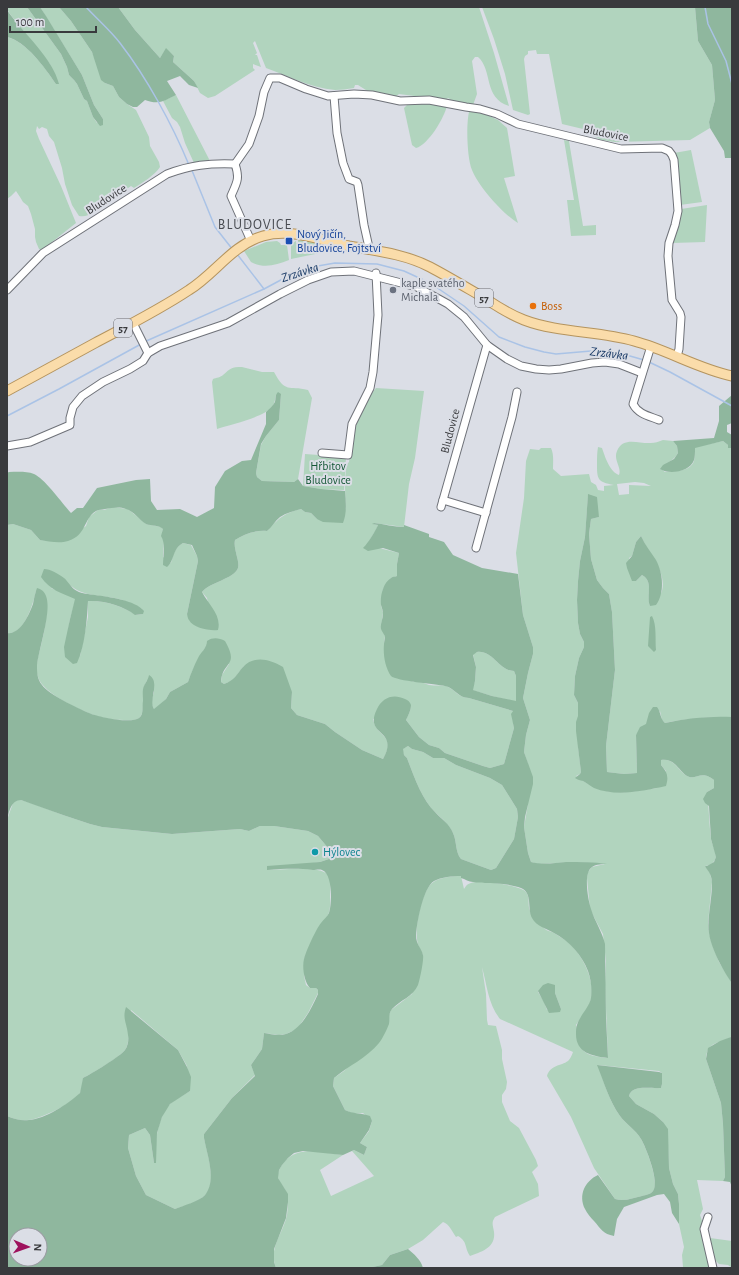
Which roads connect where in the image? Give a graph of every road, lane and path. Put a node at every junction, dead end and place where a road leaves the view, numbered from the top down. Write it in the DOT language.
graph roads {
  1 [pos="334,96"];
  2 [pos="235,164"];
  3 [pos="251,241"];
  4 [pos="368,249"];
  5 [pos="376,275"];
  6 [pos="7,290"];
  7 [pos="133,323"];
  8 [pos="486,346"];
  9 [pos="651,346"];
  10 [pos="147,351"];
  11 [pos="677,356"];
  12 [pos="643,370"];
  13 [pos="732,376"];
  14 [pos="7,391"];
  15 [pos="517,392"];
  16 [pos="659,420"];
  17 [pos="7,446"];
  18 [pos="322,453"];
  19 [pos="486,513"];
  20 [pos="476,548"];
  21 [pos="708,1217"];
  22 [pos="713,1268"];
  1 -- 2 [label="street, Bludovice"];
  1 -- 4 [label="street"];
  1 -- 11 [label="street, Bludovice"];
  2 -- 3 [label="street"];
  2 -- 6 [label="street, Bludovice"];
  3 -- 4 [label="main road, 57"];
  3 -- 7 [label="main road, 57"];
  4 -- 9 [label="main road, 57"];
  5 -- 8 [label="street"];
  5 -- 10 [label="street"];
  5 -- 18 [label="street"];
  7 -- 10 [label="street"];
  7 -- 14 [label="main road, 57"];
  8 -- 12 [label="street"];
  8 -- 19 [label="street, Bludovice"];
  9 -- 11 [label="main road, 57"];
  9 -- 12 [label="street"];
  10 -- 17 [label="street"];
  11 -- 13 [label="main road, 57"];
  12 -- 16 [label="street"];
  15 -- 19 [label="street"];
  19 -- 20 [label="street"];
  21 -- 22 [label="street"];
}
